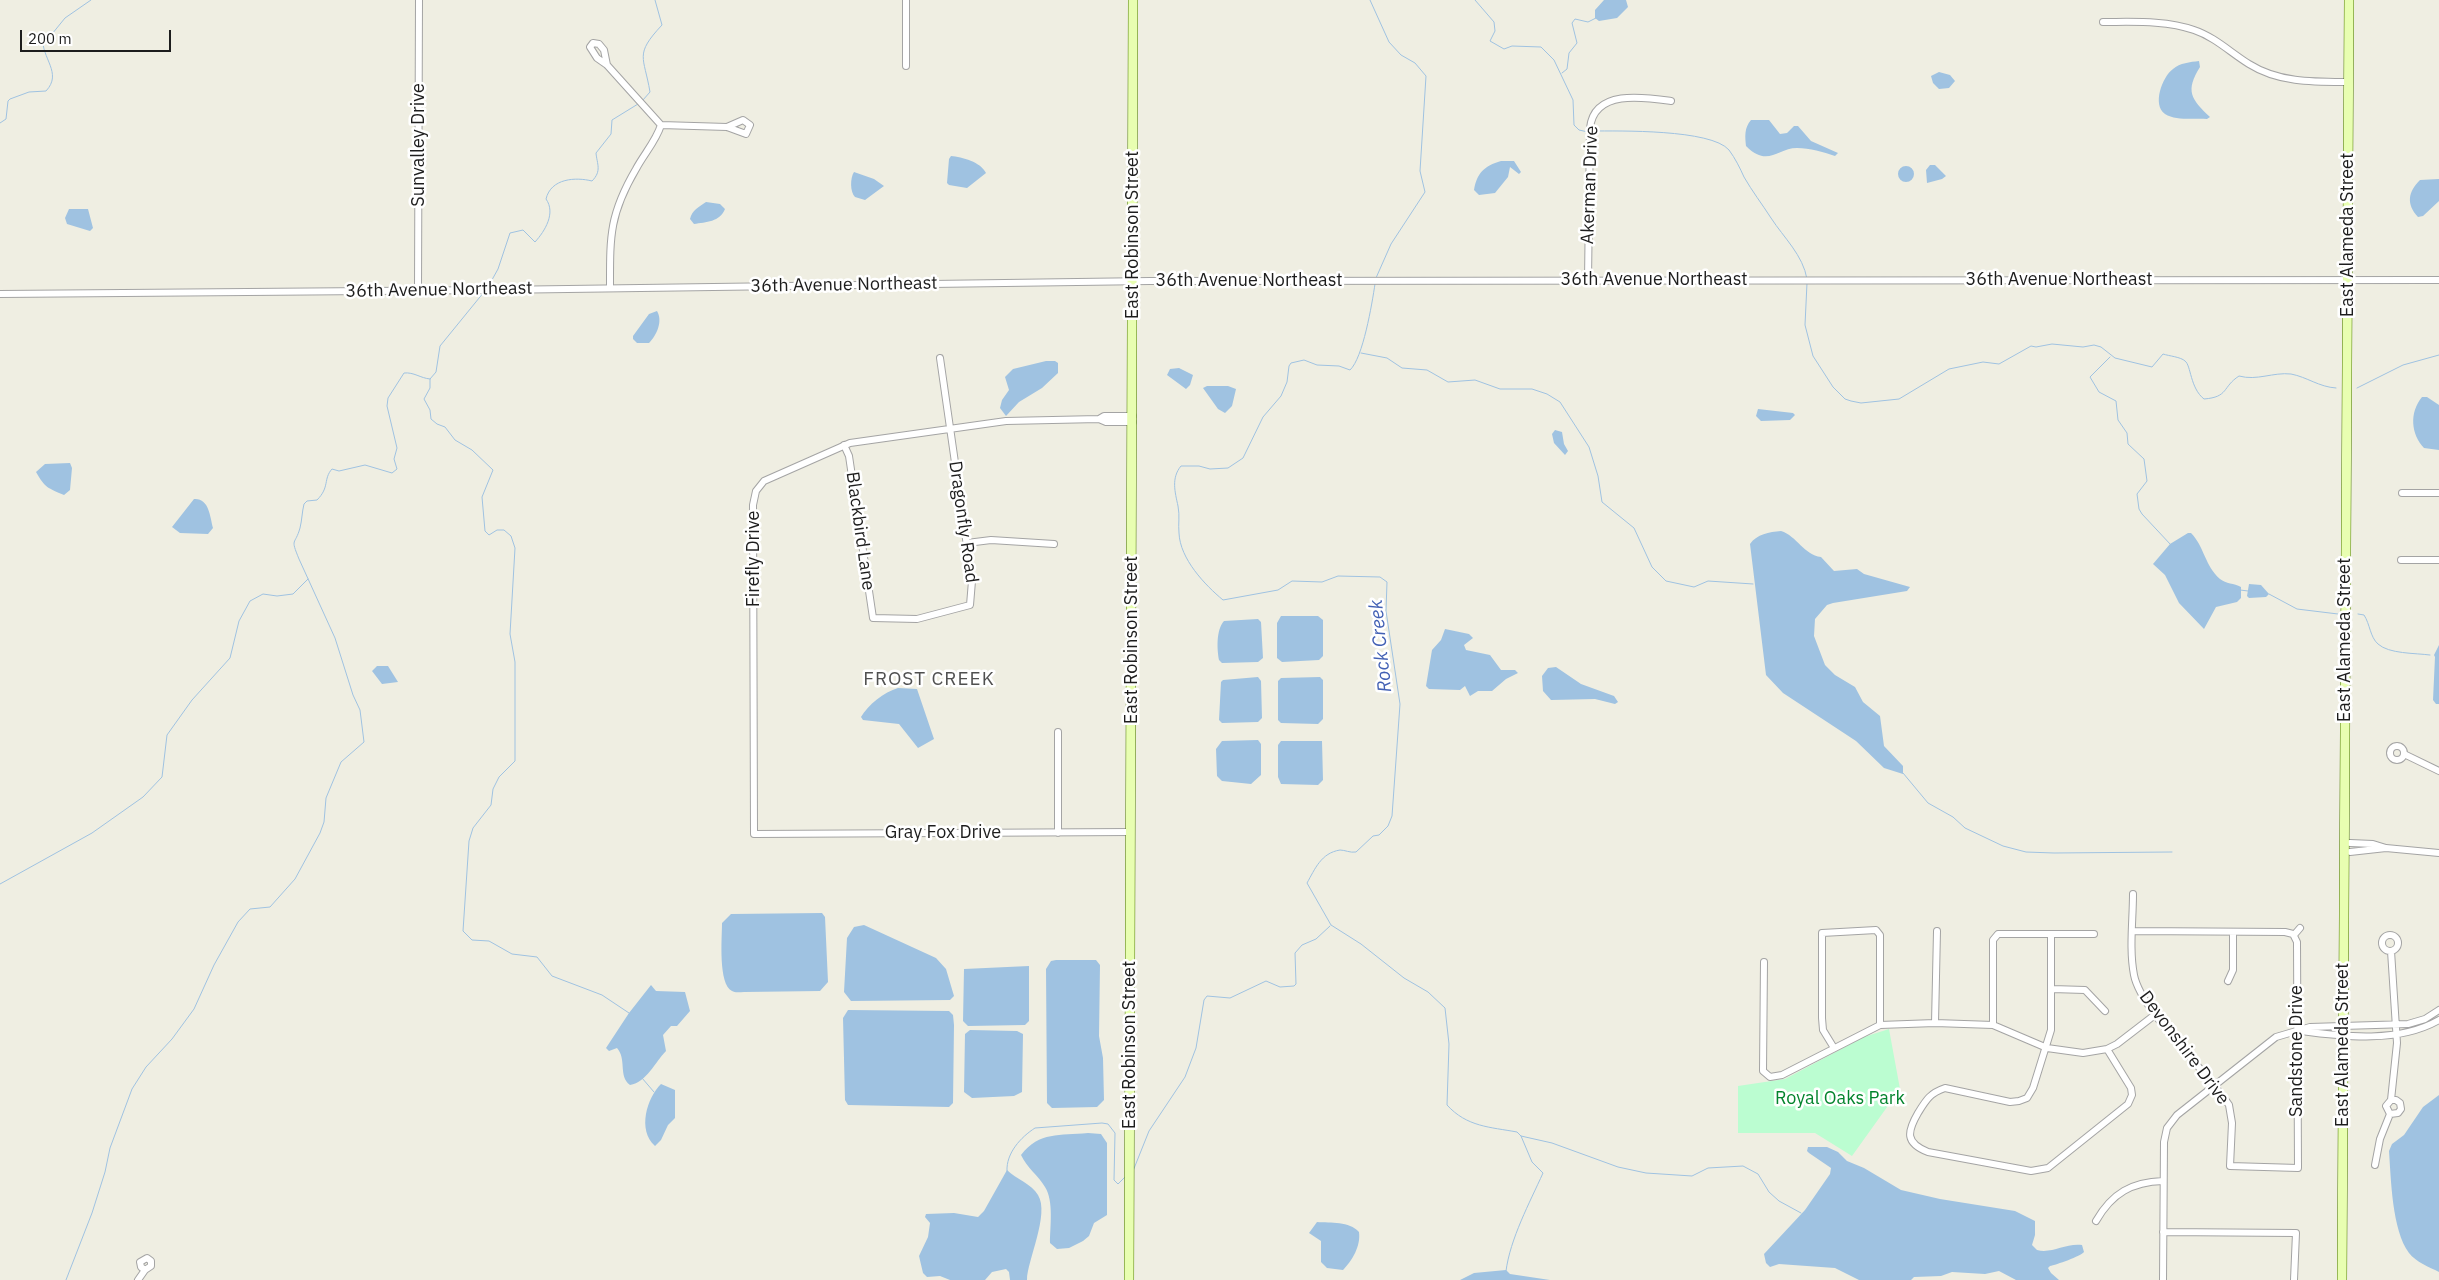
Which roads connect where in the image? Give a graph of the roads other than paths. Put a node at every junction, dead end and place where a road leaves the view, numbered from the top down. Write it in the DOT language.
graph roads {
  1 [pos="419,0"];
  2 [pos="906,0"];
  3 [pos="1133,0"];
  4 [pos="2349,0"];
  5 [pos="2104,22"];
  6 [pos="607,65"];
  7 [pos="906,66"];
  8 [pos="2349,82"];
  9 [pos="1671,102"];
  10 [pos="661,125"];
  11 [pos="727,127"];
  12 [pos="1588,280"];
  13 [pos="2348,280"];
  14 [pos="2439,280"];
  15 [pos="1133,281"];
  16 [pos="610,288"];
  17 [pos="418,291"];
  18 [pos="0,294"];
  19 [pos="940,358"];
  20 [pos="1133,419"];
  21 [pos="950,428"];
  22 [pos="844,445"];
  23 [pos="2402,493"];
  24 [pos="2439,494"];
  25 [pos="967,543"];
  26 [pos="1054,544"];
  27 [pos="2401,560"];
  28 [pos="2439,560"];
  29 [pos="872,618"];
  30 [pos="1058,732"];
  31 [pos="2404,754"];
  32 [pos="2439,772"];
  33 [pos="1131,832"];
  34 [pos="1058,833"];
  35 [pos="754,834"];
  36 [pos="2350,843"];
  37 [pos="2386,848"];
  38 [pos="2350,852"];
  39 [pos="2439,853"];
  40 [pos="2133,894"];
  41 [pos="2300,928"];
  42 [pos="1937,931"];
  43 [pos="2133,931"];
  44 [pos="2233,932"];
  45 [pos="2051,934"];
  46 [pos="2094,934"];
  47 [pos="2294,935"];
  48 [pos="2391,951"];
  49 [pos="1764,962"];
  50 [pos="2228,981"];
  51 [pos="2052,989"];
  52 [pos="2439,1010"];
  53 [pos="2106,1011"];
  54 [pos="2156,1014"];
  55 [pos="2439,1020"];
  56 [pos="1935,1023"];
  57 [pos="1880,1025"];
  58 [pos="1993,1026"];
  59 [pos="2396,1026"];
  60 [pos="2342,1030"];
  61 [pos="2297,1031"];
  62 [pos="2396,1034"];
  63 [pos="1834,1048"];
  64 [pos="2046,1048"];
  65 [pos="2107,1048"];
  66 [pos="2214,1086"];
  67 [pos="2391,1100"];
  68 [pos="2390,1114"];
  69 [pos="2375,1165"];
  70 [pos="2298,1168"];
  71 [pos="2163,1181"];
  72 [pos="2096,1221"];
  73 [pos="2163,1232"];
  74 [pos="145,1270"];
  75 [pos="138,1280"];
  76 [pos="1129,1280"];
  77 [pos="2163,1280"];
  78 [pos="2294,1280"];
  79 [pos="2342,1280"];
  1 -- 17 [label="street, Sunvalley Drive"];
  2 -- 7 [label="street"];
  3 -- 15 [label="street, East Robinson Street"];
  4 -- 8 [label="street, East Alameda Street"];
  5 -- 8 [label="street"];
  6 -- 10 [label="street"];
  8 -- 13 [label="street, East Alameda Street"];
  9 -- 12 [label="street, Akerman Drive"];
  10 -- 11 [label="street"];
  10 -- 16 [label="street"];
  12 -- 13 [label="street, 36th Avenue Northeast"];
  12 -- 15 [label="street, 36th Avenue Northeast"];
  13 -- 14 [label="street, 36th Avenue Northeast"];
  13 -- 60 [label="street, East Alameda Street"];
  15 -- 16 [label="street, 36th Avenue Northeast"];
  15 -- 20 [label="street, East Robinson Street"];
  16 -- 17 [label="street, 36th Avenue Northeast"];
  17 -- 18 [label="street, 36th Avenue Northeast"];
  19 -- 21 [label="street, Dragonfly Road"];
  20 -- 21 [label="street, Firefly Drive"];
  20 -- 33 [label="street, East Robinson Street"];
  21 -- 22 [label="street, Firefly Drive"];
  21 -- 25 [label="street, Dragonfly Road"];
  22 -- 29 [label="street, Blackbird Lane"];
  22 -- 35 [label="street, Firefly Drive"];
  23 -- 24 [label="street"];
  25 -- 26 [label="street"];
  25 -- 29 [label="street, Dragonfly Road"];
  27 -- 28 [label="street"];
  30 -- 34 [label="street"];
  31 -- 32 [label="street"];
  33 -- 34 [label="street, Gray Fox Drive"];
  33 -- 76 [label="street, East Robinson Street"];
  34 -- 35 [label="street, Gray Fox Drive"];
  36 -- 37 [label="street"];
  37 -- 38 [label="street"];
  37 -- 39 [label="street"];
  40 -- 43 [label="street, Devonshire Drive"];
  41 -- 47 [label="street"];
  42 -- 56 [label="street"];
  43 -- 44 [label="street"];
  43 -- 54 [label="street, Devonshire Drive"];
  44 -- 47 [label="street"];
  44 -- 50 [label="street"];
  45 -- 46 [label="street"];
  45 -- 51 [label="street"];
  45 -- 58 [label="street"];
  47 -- 61 [label="street, Sandstone Drive"];
  48 -- 59 [label="street"];
  49 -- 63 [label="street"];
  51 -- 53 [label="street"];
  51 -- 64 [label="street"];
  52 -- 59 [label="street"];
  54 -- 65 [label="street"];
  54 -- 66 [label="street, Devonshire Drive"];
  55 -- 62 [label="street"];
  56 -- 57 [label="street"];
  56 -- 58 [label="street"];
  57 -- 63 [label="street"];
  57 -- 63 [label="street"];
  58 -- 64 [label="street"];
  59 -- 60 [label="street"];
  59 -- 62 [label="street"];
  60 -- 61 [label="street"];
  60 -- 62 [label="street"];
  60 -- 79 [label="street, East Alameda Street"];
  61 -- 66 [label="street"];
  61 -- 70 [label="street, Sandstone Drive"];
  62 -- 67 [label="street"];
  64 -- 65 [label="street"];
  64 -- 65 [label="street"];
  66 -- 70 [label="street, Devonshire Drive"];
  66 -- 71 [label="street"];
  67 -- 68 [label="street"];
  67 -- 68 [label="street"];
  68 -- 69 [label="street"];
  71 -- 72 [label="street"];
  71 -- 73 [label="street"];
  73 -- 77 [label="street"];
  73 -- 78 [label="street"];
  74 -- 75 [label="street"];
}
